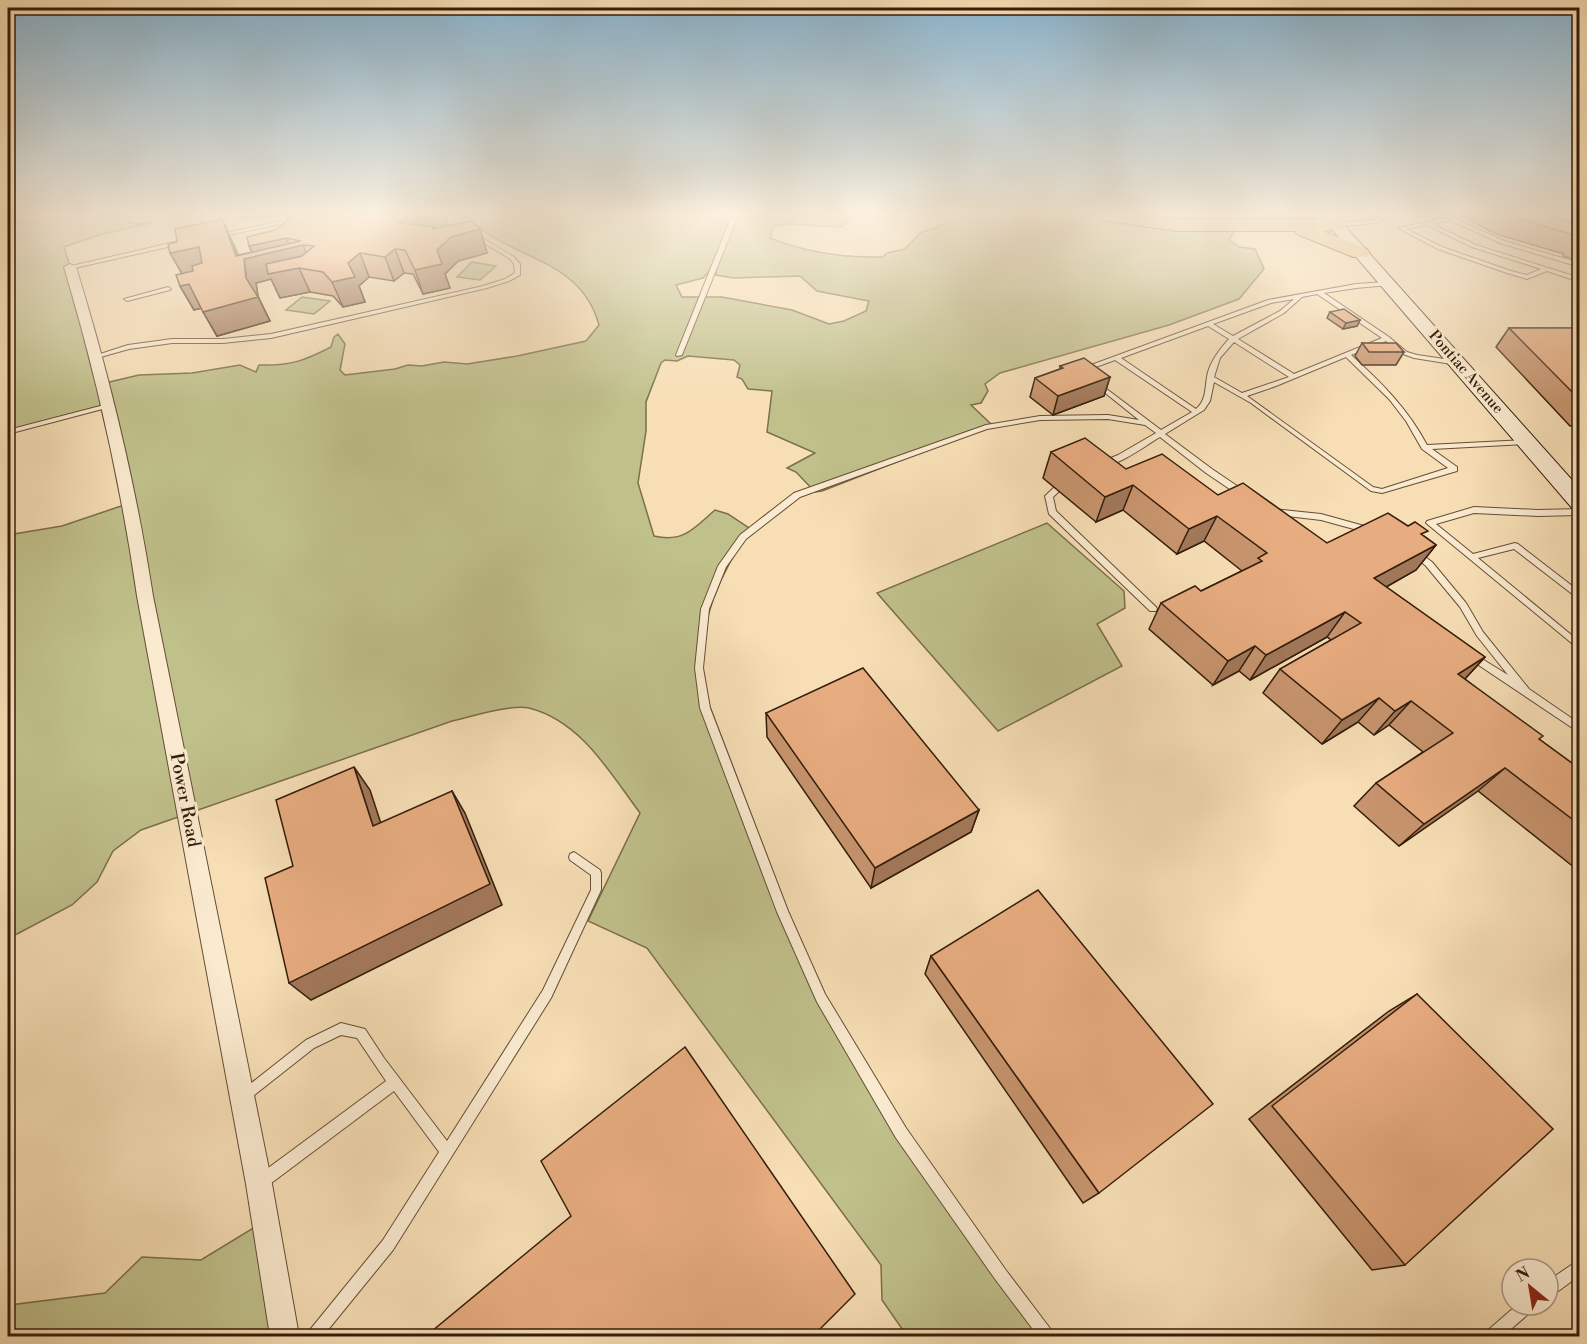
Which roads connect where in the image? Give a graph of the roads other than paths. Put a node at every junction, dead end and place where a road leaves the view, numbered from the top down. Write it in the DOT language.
graph roads {
  1 [pos="73,278"];
  2 [pos="511,278"];
  3 [pos="710,278"];
  4 [pos="1382,278"];
  5 [pos="1387,284"];
  6 [pos="168,289"];
  7 [pos="1319,293"];
  8 [pos="1299,297"];
  9 [pos="127,299"];
  10 [pos="1209,324"];
  11 [pos="1387,338"];
  12 [pos="1233,339"];
  13 [pos="679,355"];
  14 [pos="97,356"];
  15 [pos="1348,356"];
  16 [pos="1118,358"];
  17 [pos="1458,363"];
  18 [pos="1210,377"];
  19 [pos="1294,377"];
  20 [pos="1242,394"];
  21 [pos="108,406"];
  22 [pos="1197,413"];
  23 [pos="1148,423"];
  24 [pos="8,432"];
  25 [pos="1162,433"];
  26 [pos="1527,441"];
  27 [pos="1425,447"];
  28 [pos="1095,469"];
  29 [pos="1070,480"];
  30 [pos="1250,500"];
  31 [pos="1580,503"];
  32 [pos="1580,512"];
  33 [pos="1280,524"];
  34 [pos="1378,534"];
  35 [pos="1404,546"];
  36 [pos="1472,557"];
  37 [pos="1580,597"];
  38 [pos="1153,609"];
  39 [pos="1580,647"];
  40 [pos="1464,652"];
  41 [pos="1526,692"];
  42 [pos="1580,729"];
  43 [pos="574,857"];
  44 [pos="395,1082"];
  45 [pos="243,1097"];
  46 [pos="447,1152"];
  47 [pos="259,1184"];
  48 [pos="1580,1266"];
  49 [pos="1560,1281"];
  50 [pos="1513,1317"];
  51 [pos="285,1336"];
  52 [pos="314,1336"];
  53 [pos="1047,1336"];
  54 [pos="1492,1336"];
  1 -- 14 [label="street, Power Road"];
  2 -- 14 [label="lane"];
  3 -- 13 [label="lane"];
  4 -- 5 [label="main road, Pontiac Avenue"];
  5 -- 7 [label="lane"];
  5 -- 17 [label="main road, Pontiac Avenue"];
  6 -- 9 [label="lane"];
  7 -- 8 [label="lane"];
  7 -- 11 [label="lane"];
  8 -- 10 [label="lane"];
  8 -- 12 [label="lane"];
  10 -- 12 [label="lane"];
  10 -- 16 [label="lane"];
  11 -- 15 [label="lane"];
  11 -- 17 [label="lane"];
  12 -- 18 [label="lane"];
  12 -- 19 [label="lane"];
  14 -- 21 [label="street, Power Road"];
  15 -- 19 [label="lane"];
  15 -- 27 [label="lane"];
  16 -- 22 [label="lane"];
  16 -- 23 [label="lane"];
  17 -- 26 [label="main road, Pontiac Avenue"];
  18 -- 20 [label="lane"];
  18 -- 22 [label="lane"];
  19 -- 20 [label="lane"];
  20 -- 27 [label="lane"];
  21 -- 24 [label="lane"];
  21 -- 45 [label="street, Power Road"];
  22 -- 25 [label="lane"];
  23 -- 25 [label="lane"];
  23 -- 53 [label="lane"];
  25 -- 28 [label="lane"];
  25 -- 30 [label="lane"];
  26 -- 27 [label="lane"];
  26 -- 31 [label="main road, Pontiac Avenue"];
  29 -- 38 [label="lane"];
  32 -- 36 [label="lane"];
  33 -- 34 [label="lane"];
  35 -- 41 [label="lane"];
  36 -- 37 [label="lane"];
  36 -- 39 [label="lane"];
  40 -- 41 [label="lane"];
  41 -- 42 [label="lane"];
  43 -- 46 [label="lane"];
  44 -- 45 [label="lane"];
  44 -- 46 [label="lane"];
  44 -- 47 [label="lane"];
  45 -- 47 [label="street, Power Road"];
  46 -- 52 [label="lane"];
  47 -- 51 [label="street, Power Road"];
  48 -- 49 [label="lane"];
  50 -- 54 [label="lane"];
}
